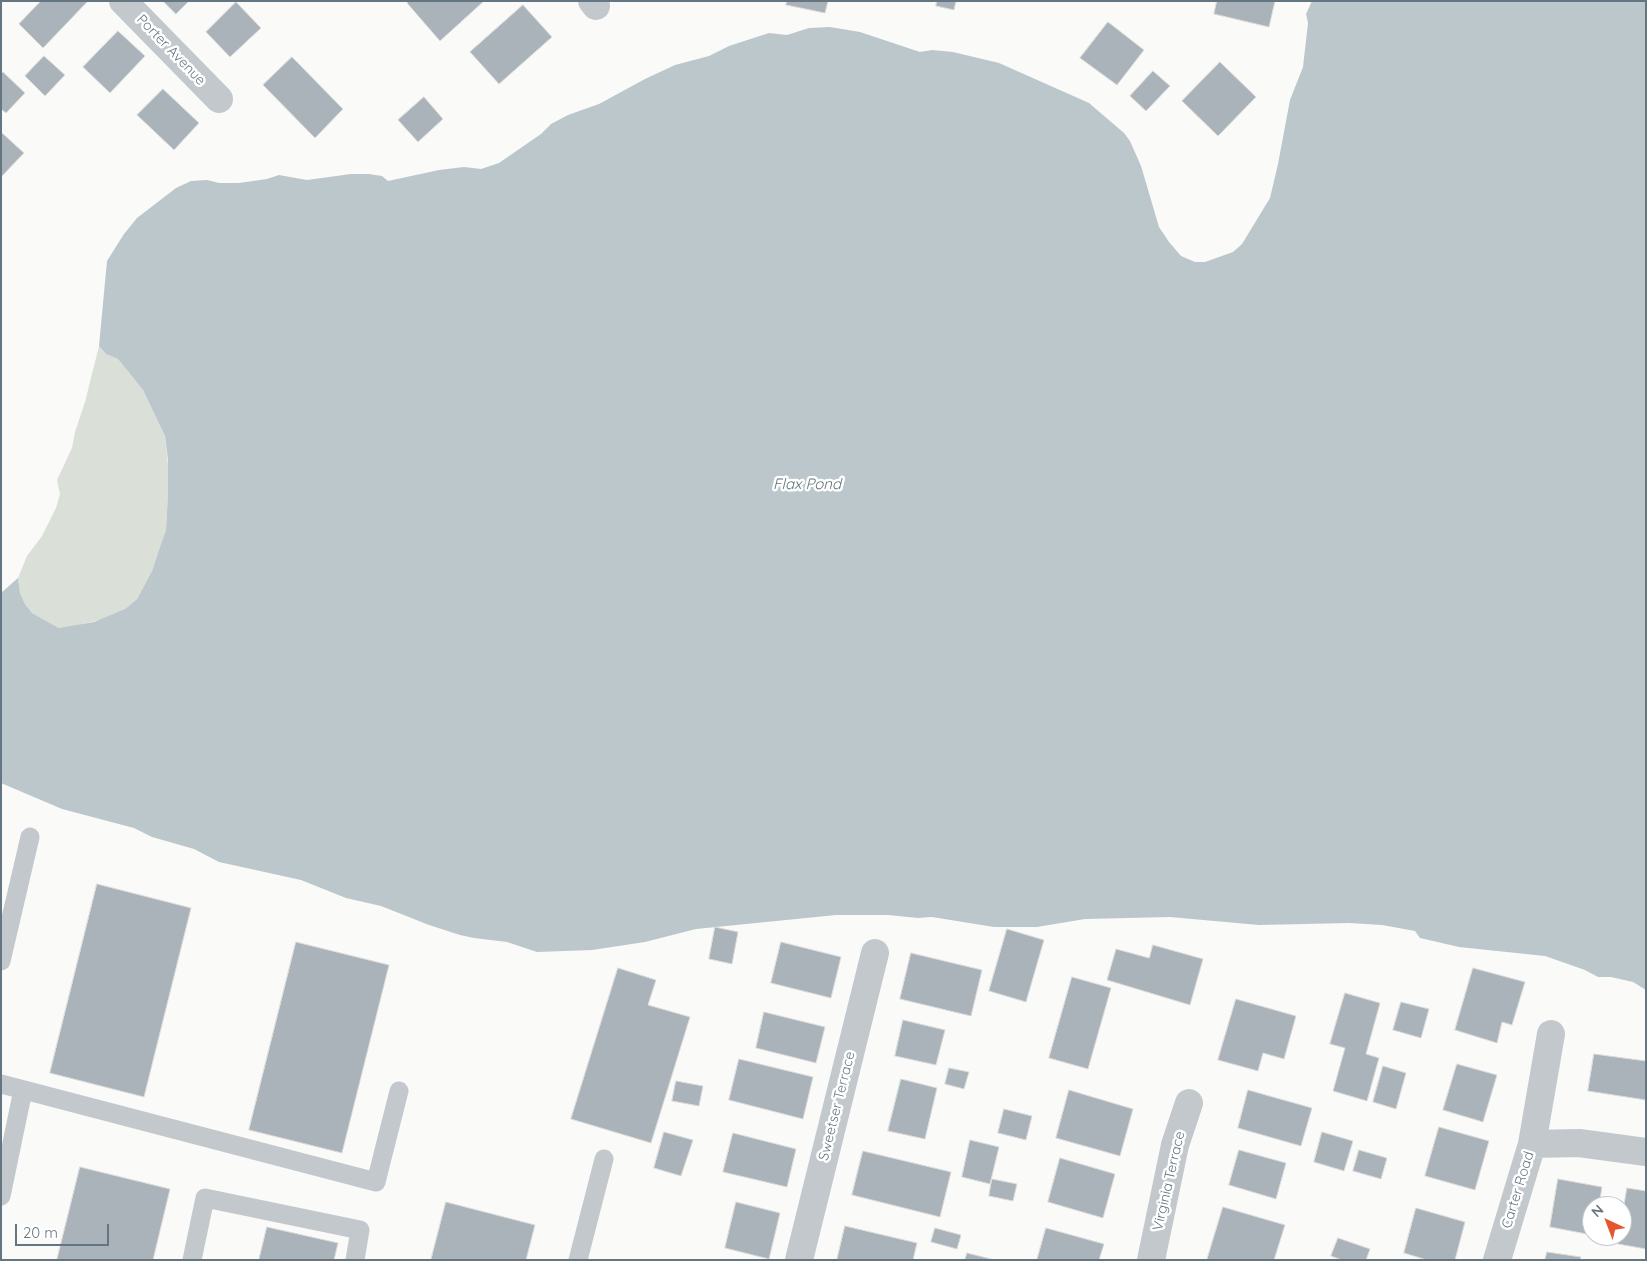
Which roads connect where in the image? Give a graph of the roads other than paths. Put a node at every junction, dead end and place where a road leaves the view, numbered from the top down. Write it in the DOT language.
graph roads {
  1 [pos="123,1"];
  2 [pos="219,100"];
  3 [pos="30,837"];
  4 [pos="875,954"];
  5 [pos="1,961"];
  6 [pos="1551,1034"];
  7 [pos="1,1084"];
  8 [pos="23,1090"];
  9 [pos="399,1091"];
  10 [pos="1190,1103"];
  11 [pos="1532,1144"];
  12 [pos="1646,1152"];
  13 [pos="604,1159"];
  14 [pos="1,1196"];
  15 [pos="192,1260"];
  16 [pos="355,1260"];
  17 [pos="578,1260"];
  18 [pos="799,1260"];
  19 [pos="1150,1260"];
  20 [pos="1497,1260"];
  1 -- 2 [label="street, Porter Avenue"];
  3 -- 5 [label="lane"];
  4 -- 18 [label="street, Sweetser Terrace"];
  6 -- 11 [label="street"];
  7 -- 8 [label="lane"];
  8 -- 9 [label="lane"];
  8 -- 14 [label="lane"];
  10 -- 19 [label="street, Virginia Terrace"];
  11 -- 12 [label="street, Carter Road"];
  11 -- 20 [label="street, Carter Road"];
  13 -- 17 [label="lane"];
  15 -- 16 [label="lane"];
}
